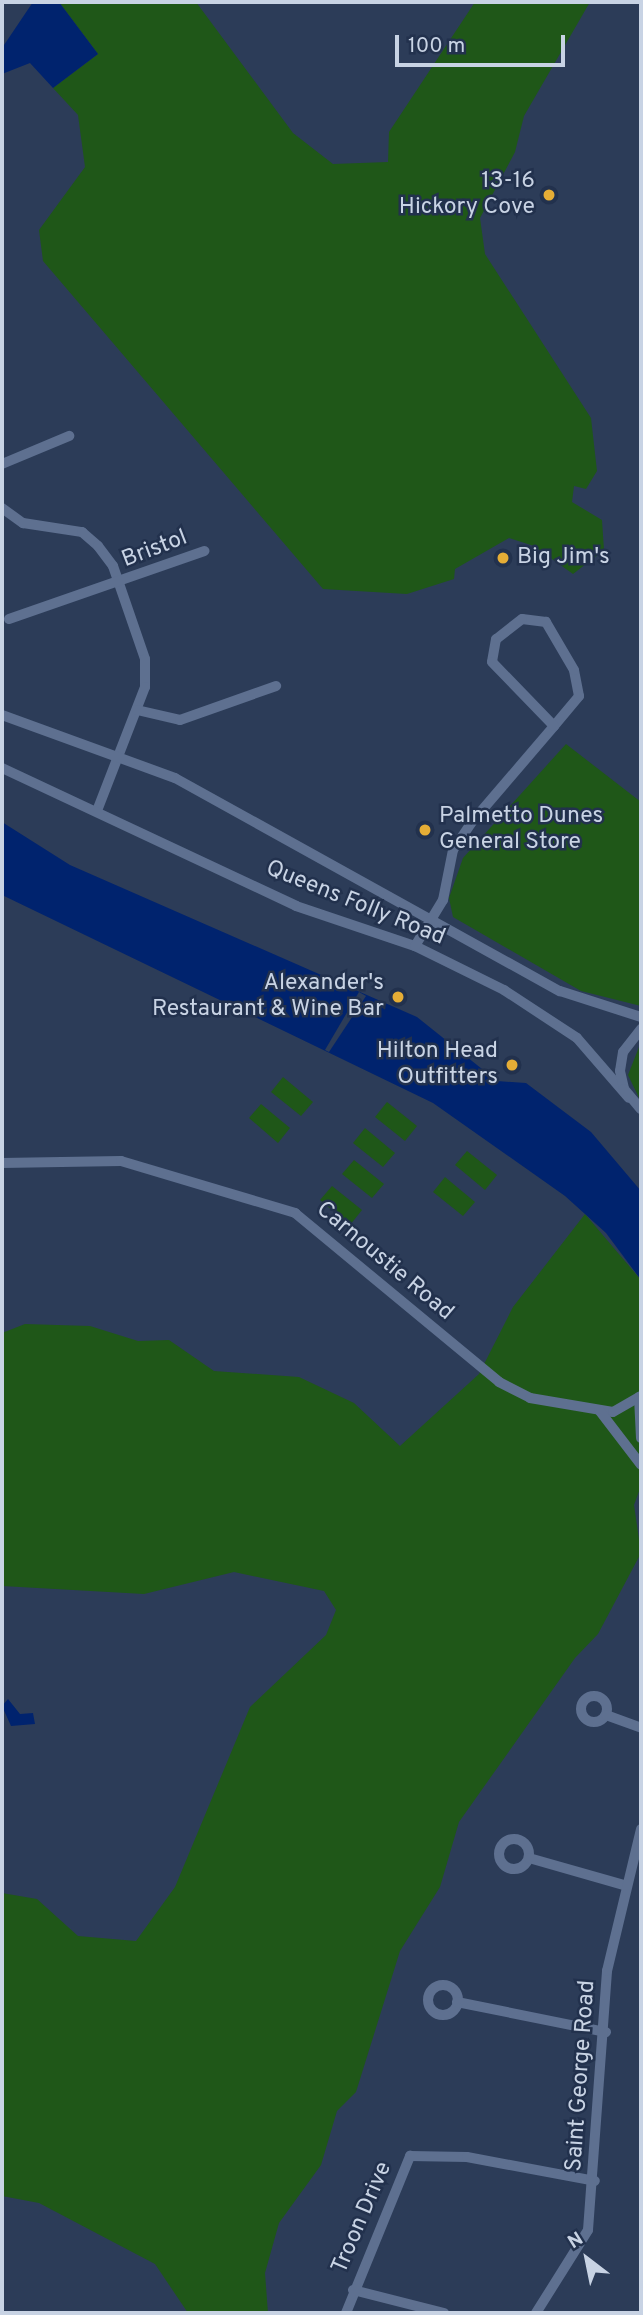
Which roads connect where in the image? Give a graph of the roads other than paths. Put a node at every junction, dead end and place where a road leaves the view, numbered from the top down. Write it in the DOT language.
graph roads {
  1 [pos="69,436"];
  2 [pos="2,464"];
  3 [pos="2,508"];
  4 [pos="204,551"];
  5 [pos="120,584"];
  6 [pos="9,619"];
  7 [pos="276,686"];
  8 [pos="137,710"];
  9 [pos="2,715"];
  10 [pos="554,726"];
  11 [pos="116,758"];
  12 [pos="2,768"];
  13 [pos="98,808"];
  14 [pos="432,920"];
  15 [pos="415,946"];
  16 [pos="641,1017"];
  17 [pos="641,1029"];
  18 [pos="637,1106"];
  19 [pos="2,1163"];
  20 [pos="640,1396"];
  21 [pos="599,1410"];
  22 [pos="641,1438"];
  23 [pos="641,1465"];
  24 [pos="606,1715"];
  25 [pos="641,1728"];
  26 [pos="641,1829"];
  27 [pos="529,1858"];
  28 [pos="624,1885"];
  29 [pos="457,2002"];
  30 [pos="606,2032"];
  31 [pos="594,2181"];
  32 [pos="353,2290"];
  33 [pos="346,2313"];
  34 [pos="444,2313"];
  35 [pos="536,2313"];
  1 -- 2 [label="street"];
  3 -- 5 [label="street"];
  4 -- 5 [label="street, Bristol"];
  5 -- 6 [label="street, Bristol"];
  5 -- 8 [label="street"];
  7 -- 8 [label="street"];
  8 -- 11 [label="street"];
  9 -- 11 [label="street, Queens Folly Road"];
  10 -- 10 [label="street"];
  10 -- 14 [label="street"];
  11 -- 13 [label="street"];
  11 -- 14 [label="street, Queens Folly Road"];
  12 -- 13 [label="street, Queens Folly Road"];
  13 -- 15 [label="street, Queens Folly Road"];
  14 -- 15 [label="street"];
  14 -- 16 [label="street, Queens Folly Road"];
  15 -- 18 [label="street, Queens Folly Road"];
  17 -- 18 [label="street"];
  19 -- 21 [label="street, Carnoustie Road"];
  20 -- 21 [label="street, Carnoustie Road"];
  20 -- 22 [label="street"];
  21 -- 23 [label="street"];
  24 -- 25 [label="street"];
  26 -- 28 [label="street, Saint George Road"];
  27 -- 28 [label="street"];
  28 -- 30 [label="street, Saint George Road"];
  29 -- 30 [label="street"];
  30 -- 31 [label="street, Saint George Road"];
  31 -- 32 [label="street, Troon Drive"];
  31 -- 35 [label="street, Saint George Road"];
  32 -- 33 [label="street, Troon Drive"];
  32 -- 34 [label="street"];
}
